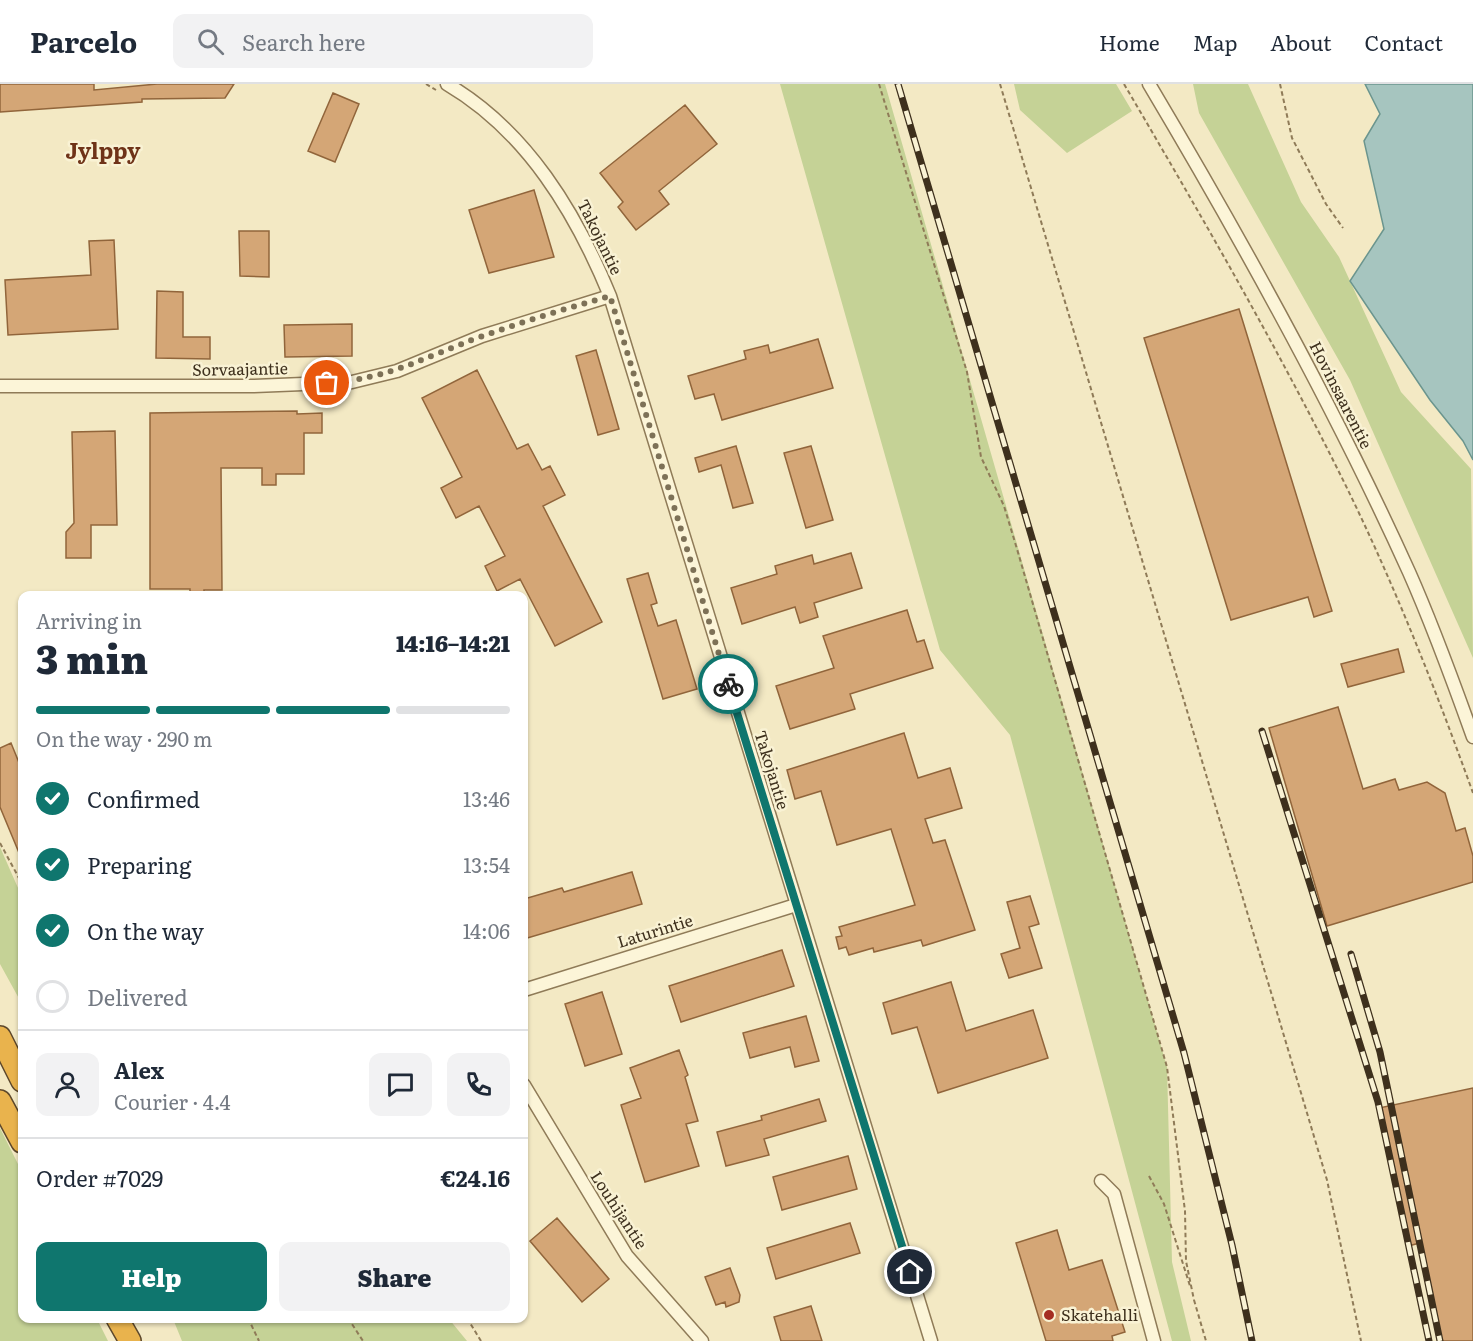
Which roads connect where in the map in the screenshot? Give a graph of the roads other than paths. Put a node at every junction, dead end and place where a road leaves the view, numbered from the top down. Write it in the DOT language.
graph roads {
  1 [pos="1149,84"];
  2 [pos="445,89"];
  3 [pos="467,89"];
  4 [pos="610,296"];
  5 [pos="0,386"];
  6 [pos="1473,737"];
  7 [pos="796,905"];
  8 [pos="528,989"];
  9 [pos="0,1037"];
  10 [pos="18,1073"];
  11 [pos="528,1093"];
  12 [pos="0,1101"];
  13 [pos="18,1135"];
  14 [pos="1101,1181"];
  15 [pos="120,1323"];
  16 [pos="135,1323"];
  17 [pos="130,1341"];
  18 [pos="141,1341"];
  19 [pos="702,1341"];
  20 [pos="931,1341"];
  21 [pos="1154,1341"];
  1 -- 6 [label="street, Hovinsaarentie"];
  2 -- 3 [label="street, Takojantie"];
  3 -- 4 [label="street, Takojantie"];
  4 -- 5 [label="street, Sorvaajantie"];
  4 -- 7 [label="street, Takojantie"];
  7 -- 8 [label="street, Laturintie"];
  7 -- 20 [label="street, Takojantie"];
  9 -- 10 [label="highway"];
  11 -- 19 [label="street, Louhijantie"];
  12 -- 13 [label="highway"];
  14 -- 21 [label="street"];
  15 -- 17 [label="highway"];
  16 -- 18 [label="highway"];
}
